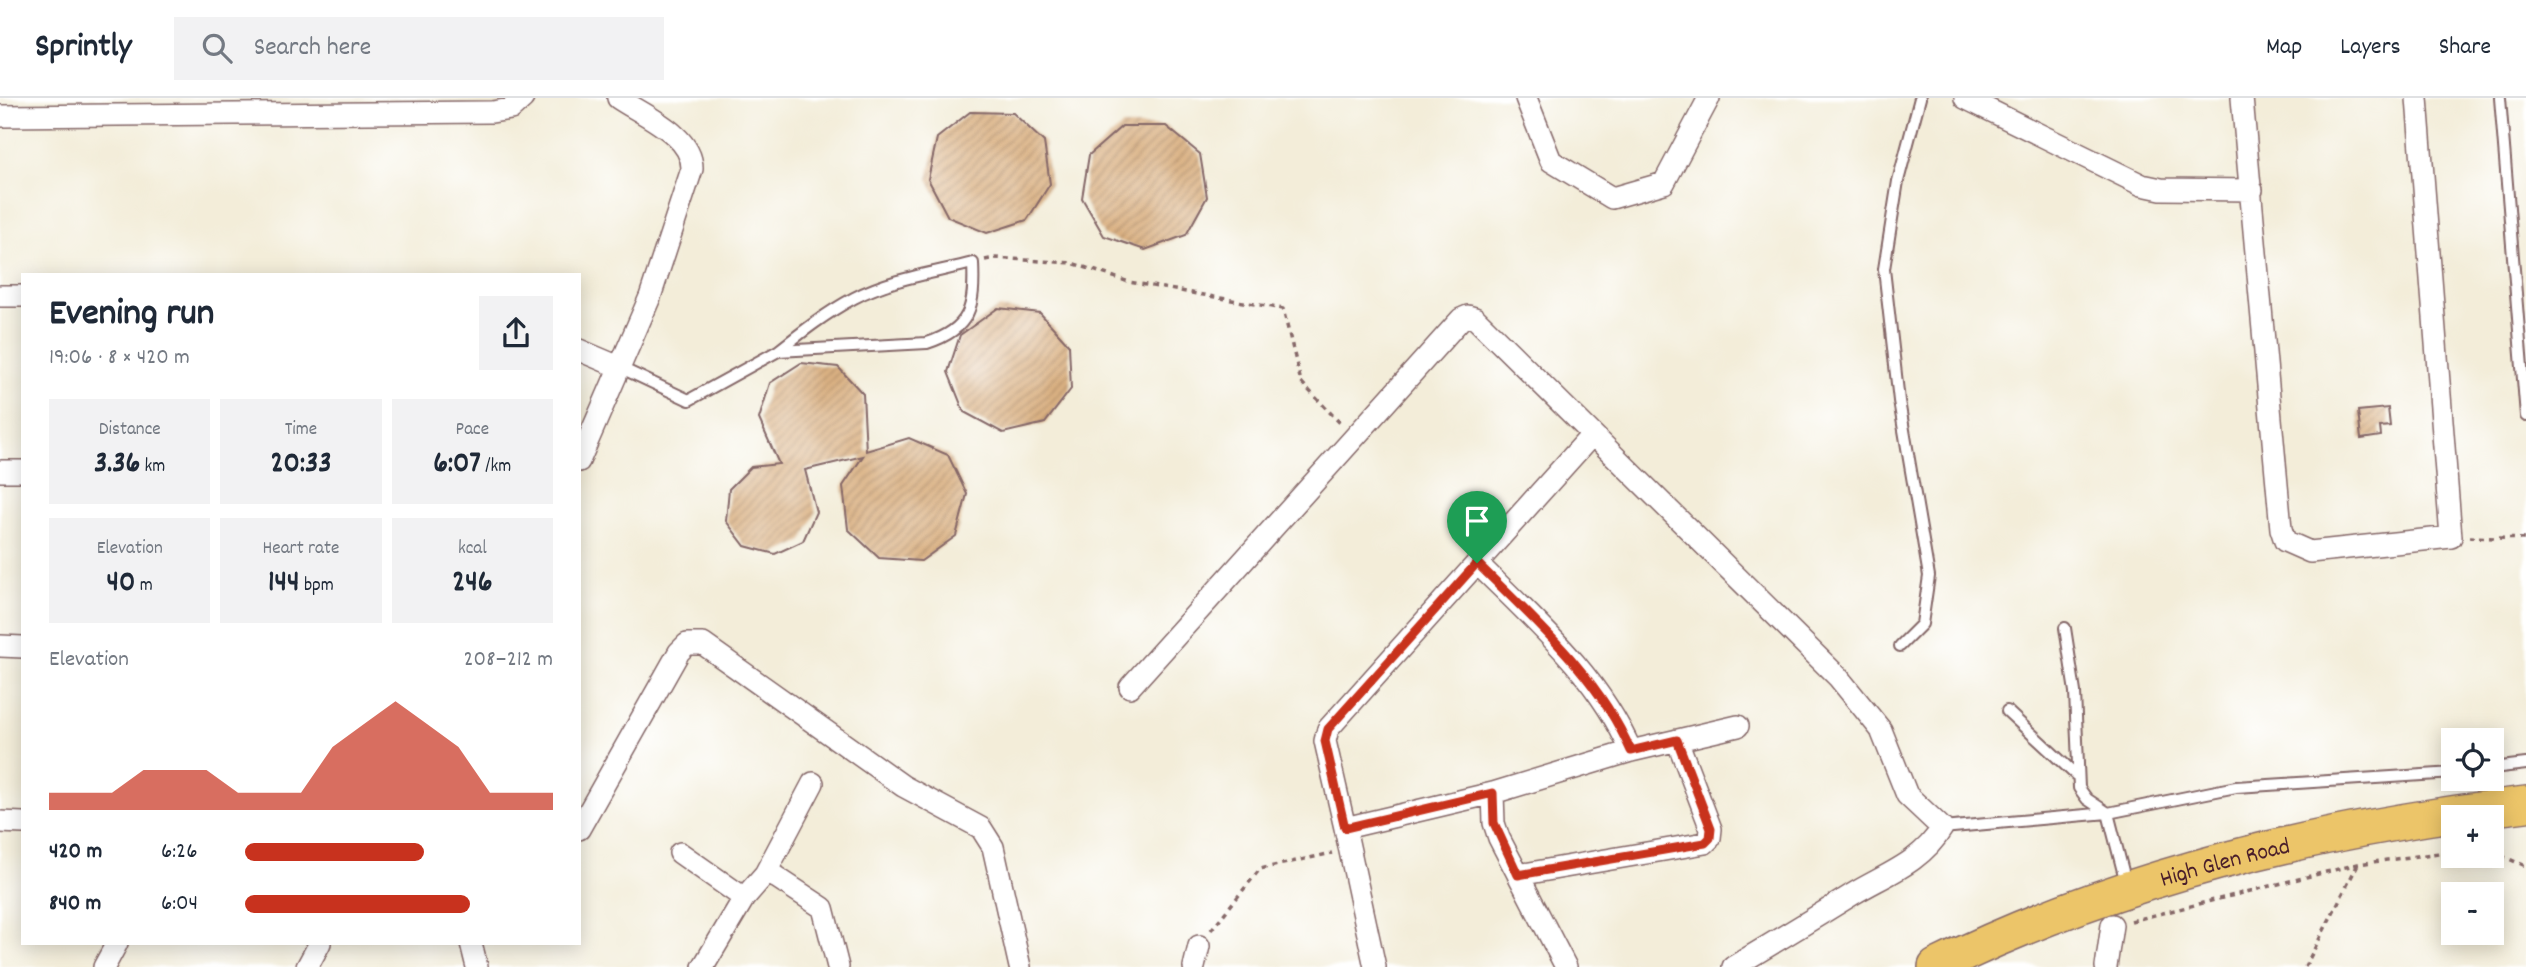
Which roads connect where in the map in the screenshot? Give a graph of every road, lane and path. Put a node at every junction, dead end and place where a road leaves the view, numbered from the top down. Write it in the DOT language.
graph roads {
  1 [pos="523,98"];
  2 [pos="618,98"];
  3 [pos="1526,98"];
  4 [pos="1709,98"];
  5 [pos="1920,98"];
  6 [pos="1965,98"];
  7 [pos="2242,98"];
  8 [pos="2417,98"];
  9 [pos="2500,98"];
  10 [pos="0,116"];
  11 [pos="2252,190"];
  12 [pos="973,263"];
  13 [pos="0,296"];
  14 [pos="21,296"];
  15 [pos="581,351"];
  16 [pos="778,351"];
  17 [pos="619,367"];
  18 [pos="2526,416"];
  19 [pos="1591,436"];
  20 [pos="1355,438"];
  21 [pos="581,456"];
  22 [pos="0,471"];
  23 [pos="21,471"];
  24 [pos="2451,537"];
  25 [pos="2526,539"];
  26 [pos="1477,563"];
  27 [pos="2066,628"];
  28 [pos="0,646"];
  29 [pos="1900,646"];
  30 [pos="21,647"];
  31 [pos="1130,687"];
  32 [pos="2007,710"];
  33 [pos="1738,726"];
  34 [pos="1677,740"];
  35 [pos="1631,751"];
  36 [pos="2526,764"];
  37 [pos="2504,767"];
  38 [pos="2441,774"];
  39 [pos="2076,775"];
  40 [pos="813,783"];
  41 [pos="1493,793"];
  42 [pos="2526,804"];
  43 [pos="2108,813"];
  44 [pos="0,822"];
  45 [pos="21,823"];
  46 [pos="581,825"];
  47 [pos="1345,828"];
  48 [pos="1942,828"];
  49 [pos="1350,850"];
  50 [pos="680,853"];
  51 [pos="2441,853"];
  52 [pos="2504,857"];
  53 [pos="2358,864"];
  54 [pos="2526,866"];
  55 [pos="765,874"];
  56 [pos="1518,875"];
  57 [pos="2128,890"];
  58 [pos="744,898"];
  59 [pos="2112,925"];
  60 [pos="116,945"];
  61 [pos="319,945"];
  62 [pos="1199,946"];
  63 [pos="104,967"];
  64 [pos="307,967"];
  65 [pos="703,967"];
  66 [pos="838,967"];
  67 [pos="1020,967"];
  68 [pos="1194,967"];
  69 [pos="1375,967"];
  70 [pos="1566,967"];
  71 [pos="1733,967"];
  72 [pos="1936,967"];
  73 [pos="2106,967"];
  74 [pos="2305,967"];
  1 -- 10 [label="street"];
  2 -- 17 [label="street"];
  3 -- 4 [label="street"];
  5 -- 29 [label="lane"];
  6 -- 11 [label="street"];
  7 -- 11 [label="street"];
  8 -- 24 [label="street"];
  9 -- 18 [label="lane"];
  11 -- 24 [label="street"];
  12 -- 16 [label="lane"];
  12 -- 16 [label="lane"];
  12 -- 20 [label="path"];
  13 -- 14 [label="street"];
  15 -- 17 [label="street"];
  16 -- 17 [label="lane"];
  17 -- 21 [label="street"];
  19 -- 20 [label="street"];
  19 -- 26 [label="street"];
  19 -- 48 [label="street"];
  20 -- 31 [label="street"];
  22 -- 23 [label="street"];
  24 -- 25 [label="path"];
  26 -- 35 [label="street"];
  26 -- 47 [label="street"];
  27 -- 39 [label="lane"];
  28 -- 30 [label="street"];
  32 -- 39 [label="lane"];
  33 -- 34 [label="street"];
  34 -- 35 [label="street"];
  34 -- 56 [label="street"];
  35 -- 41 [label="street"];
  36 -- 37 [label="lane"];
  38 -- 43 [label="lane"];
  39 -- 43 [label="lane"];
  40 -- 55 [label="street"];
  41 -- 47 [label="street"];
  41 -- 56 [label="street"];
  42 -- 57 [label="main road, High Glen Road"];
  43 -- 48 [label="lane"];
  43 -- 57 [label="lane"];
  44 -- 45 [label="street"];
  46 -- 67 [label="street"];
  47 -- 49 [label="street"];
  48 -- 71 [label="street"];
  49 -- 62 [label="path"];
  49 -- 69 [label="street"];
  50 -- 58 [label="street"];
  51 -- 53 [label="path"];
  52 -- 54 [label="path"];
  53 -- 59 [label="path"];
  53 -- 74 [label="path"];
  55 -- 58 [label="street"];
  55 -- 66 [label="street"];
  56 -- 70 [label="street"];
  57 -- 72 [label="main road, High Glen Road"];
  58 -- 65 [label="street"];
  59 -- 73 [label="street"];
  60 -- 63 [label="street"];
  61 -- 64 [label="street"];
  62 -- 68 [label="street"];
}
